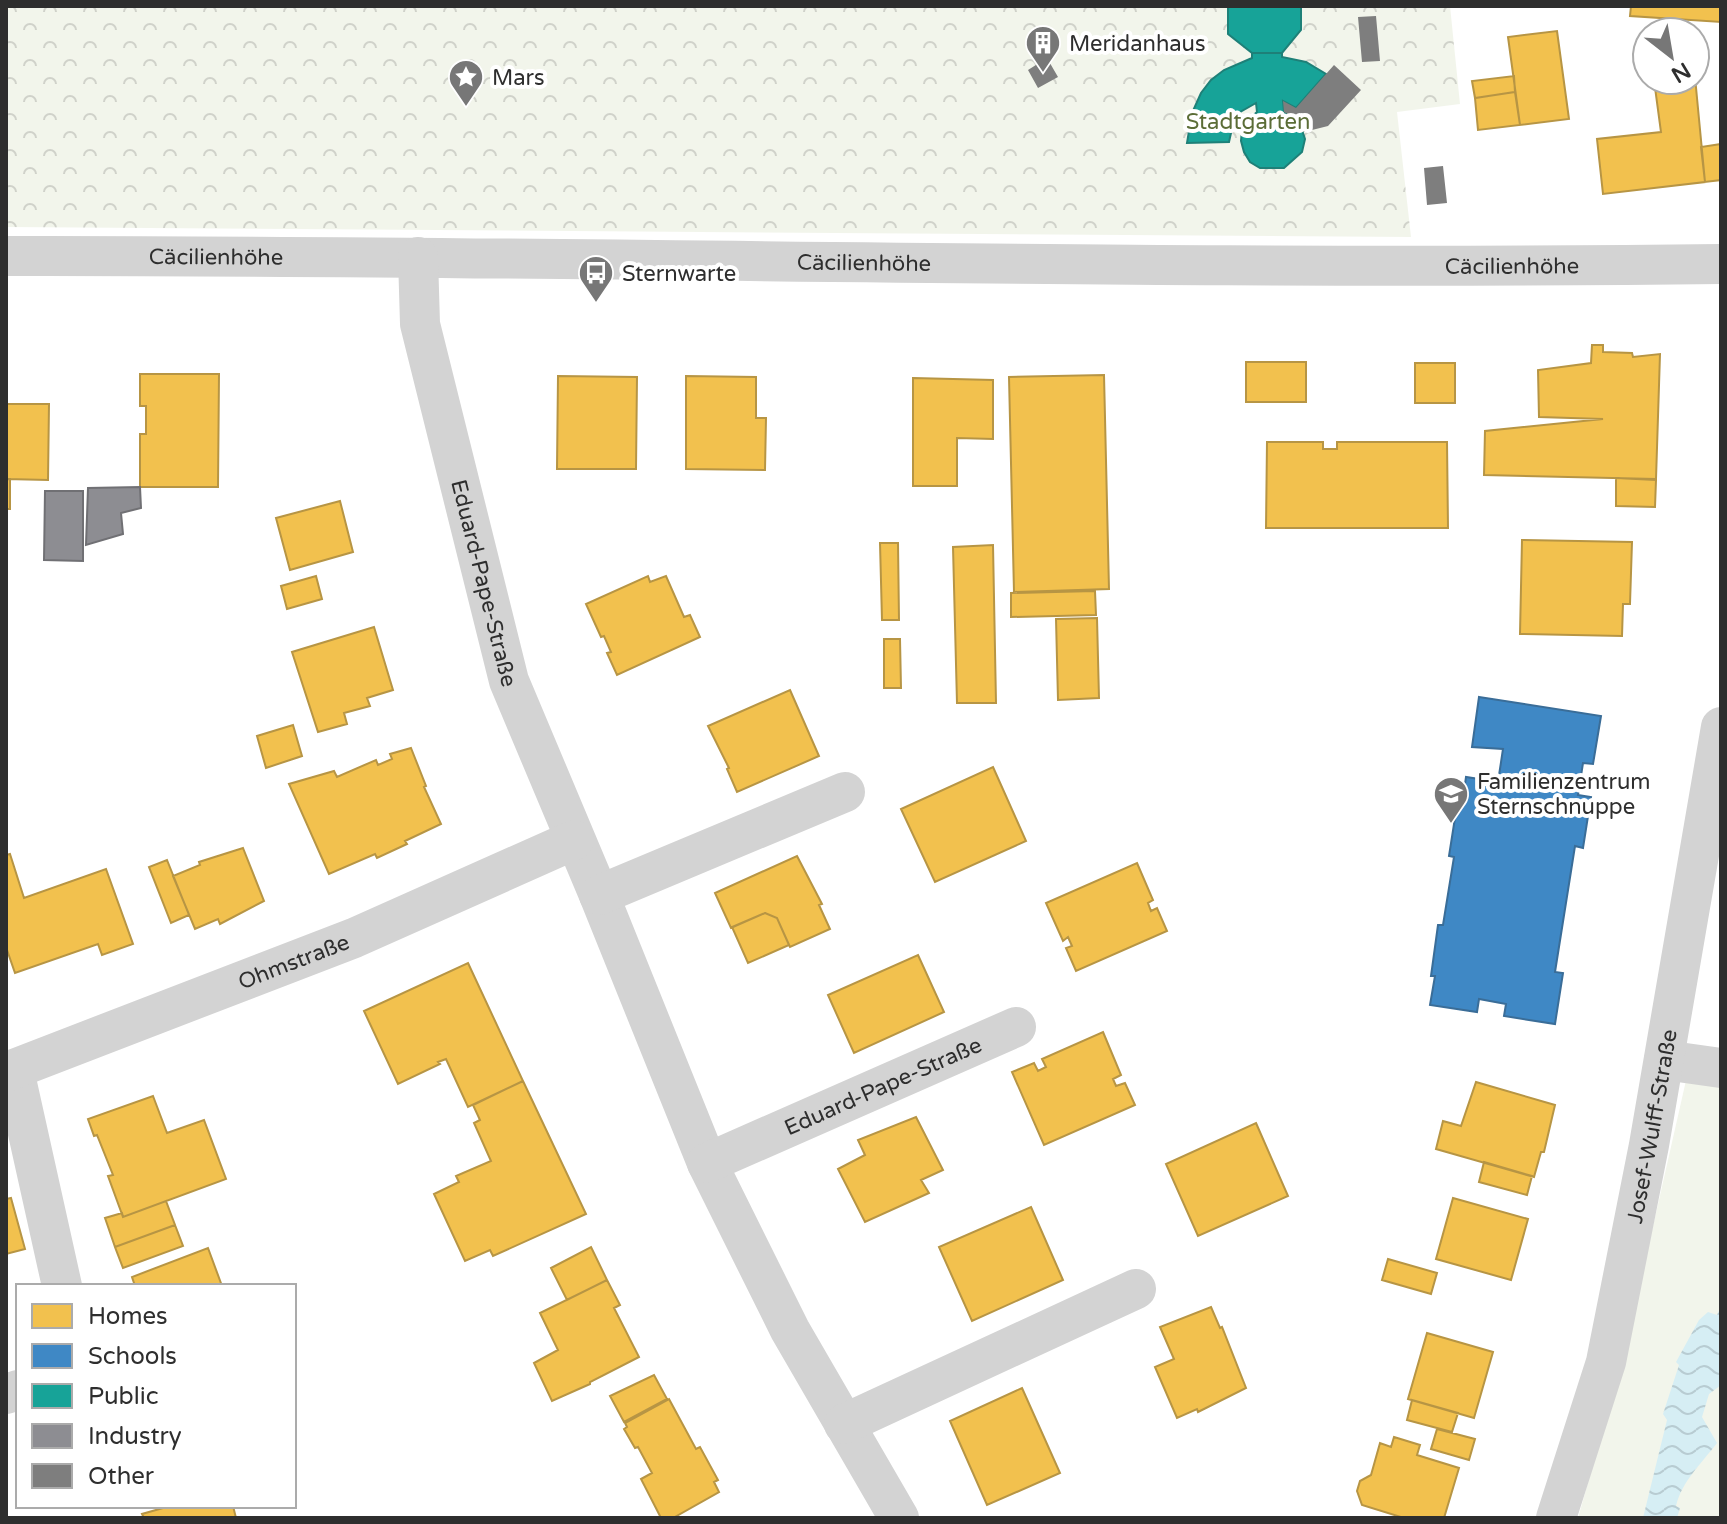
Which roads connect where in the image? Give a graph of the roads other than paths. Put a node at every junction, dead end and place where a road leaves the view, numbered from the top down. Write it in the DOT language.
graph roads {
  1 [pos="6,256"];
  2 [pos="418,257"];
  3 [pos="1721,264"];
  4 [pos="1721,727"];
  5 [pos="845,792"];
  6 [pos="574,840"];
  7 [pos="599,895"];
  8 [pos="1016,1027"];
  9 [pos="1664,1060"];
  10 [pos="1721,1068"];
  11 [pos="10,1071"];
  12 [pos="707,1163"];
  13 [pos="62,1284"];
  14 [pos="1136,1289"];
  15 [pos="844,1424"];
  16 [pos="899,1518"];
  17 [pos="1556,1518"];
  1 -- 2 [label="street, Cäcilienhöhe"];
  2 -- 3 [label="street, Cäcilienhöhe"];
  2 -- 6 [label="street, Eduard-Pape-Straße"];
  4 -- 9 [label="street, Josef-Wulff-Straße"];
  5 -- 7 [label="street"];
  6 -- 7 [label="street, Eduard-Pape-Straße"];
  6 -- 11 [label="street, Ohmstraße"];
  7 -- 12 [label="street, Eduard-Pape-Straße"];
  8 -- 12 [label="street, Eduard-Pape-Straße"];
  9 -- 10 [label="street"];
  9 -- 17 [label="street, Josef-Wulff-Straße"];
  11 -- 13 [label="street"];
  12 -- 15 [label="street, Eduard-Pape-Straße"];
  14 -- 15 [label="street"];
  15 -- 16 [label="street, Eduard-Pape-Straße"];
}
